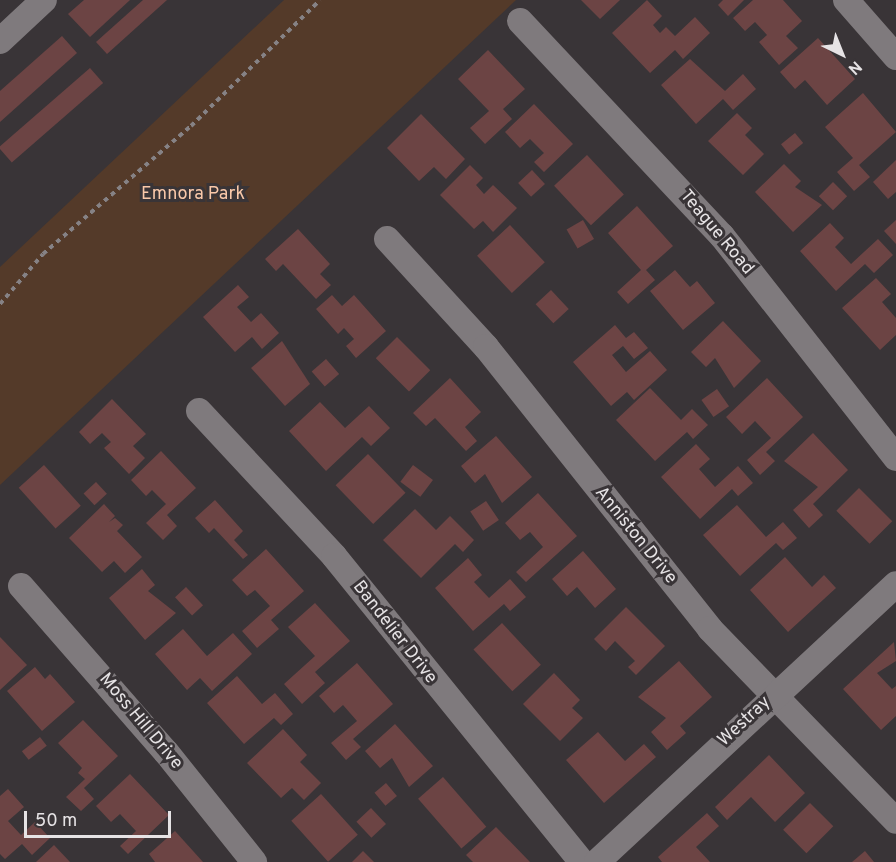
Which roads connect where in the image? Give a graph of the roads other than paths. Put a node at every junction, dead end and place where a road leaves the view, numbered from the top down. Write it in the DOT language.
graph roads {
  1 [pos="44,0"];
  2 [pos="846,0"];
  3 [pos="520,21"];
  4 [pos="0,41"];
  5 [pos="896,57"];
  6 [pos="387,240"];
  7 [pos="200,411"];
  8 [pos="896,458"];
  9 [pos="896,584"];
  10 [pos="21,586"];
  11 [pos="771,697"];
  12 [pos="896,821"];
  13 [pos="254,862"];
  14 [pos="582,862"];
  15 [pos="597,862"];
  1 -- 4 [label="street"];
  2 -- 5 [label="street"];
  3 -- 8 [label="street, Teague Road"];
  6 -- 11 [label="street, Anniston Drive"];
  7 -- 14 [label="street, Bandelier Drive"];
  9 -- 11 [label="street, Westray"];
  10 -- 13 [label="street, Moss Hill Drive"];
  11 -- 12 [label="street, Anniston Drive"];
  11 -- 15 [label="street, Westray"];
}
